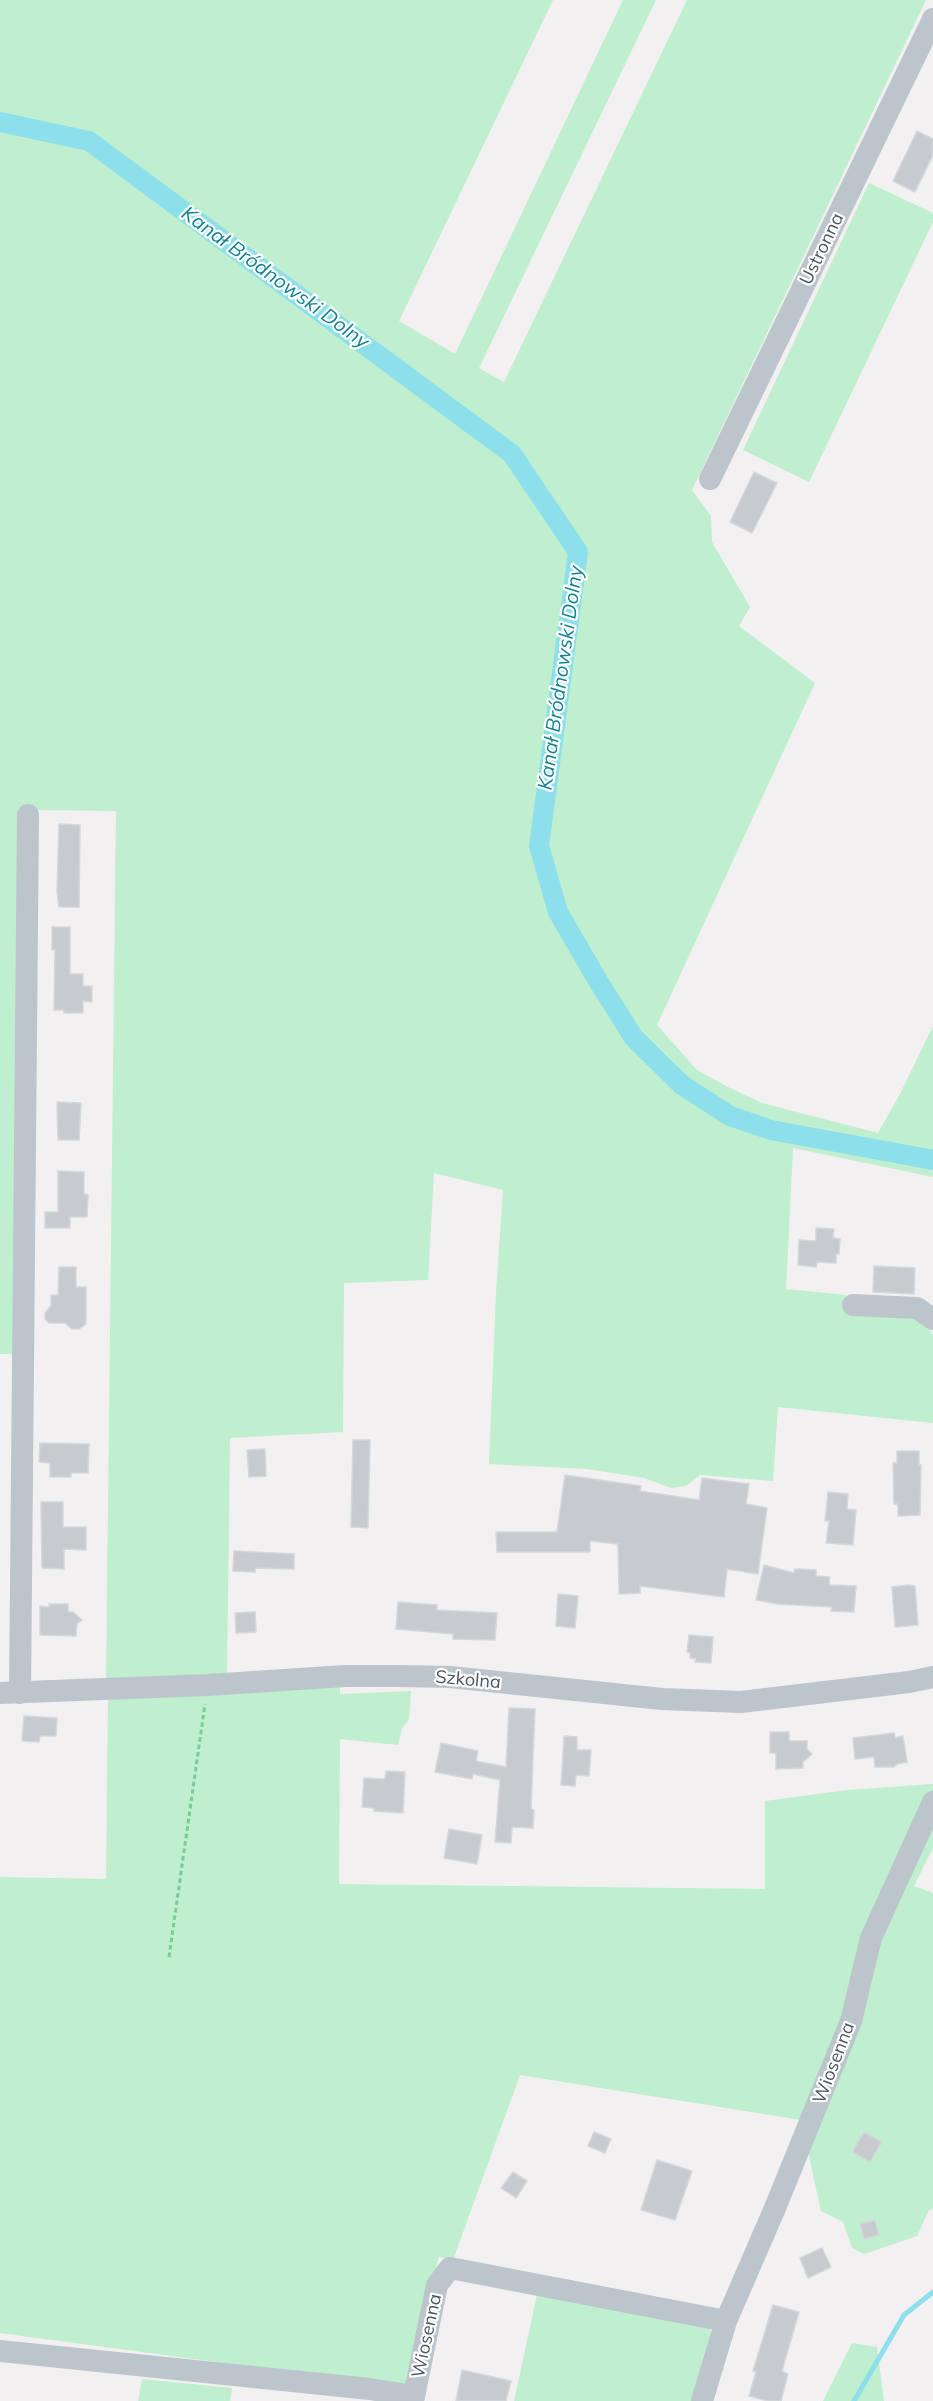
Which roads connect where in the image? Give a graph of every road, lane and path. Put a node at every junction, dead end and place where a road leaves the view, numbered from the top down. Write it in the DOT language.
graph roads {
  1 [pos="933,19"];
  2 [pos="710,479"];
  3 [pos="28,815"];
  4 [pos="853,1305"];
  5 [pos="933,1320"];
  6 [pos="933,1677"];
  7 [pos="208,1685"];
  8 [pos="10,1693"];
  9 [pos="933,1802"];
  10 [pos="169,1957"];
  11 [pos="726,2321"];
  12 [pos="0,2351"];
  13 [pos="414,2399"];
  14 [pos="702,2401"];
  1 -- 2 [label="street, Ustronna"];
  3 -- 8 [label="street"];
  4 -- 5 [label="street"];
  6 -- 7 [label="street, Szkolna"];
  7 -- 8 [label="street, Szkolna"];
  7 -- 10 [label="path"];
  9 -- 11 [label="street, Wiosenna"];
  11 -- 13 [label="street, Wiosenna"];
  11 -- 14 [label="street, Wiosenna"];
  12 -- 13 [label="street"];
}
